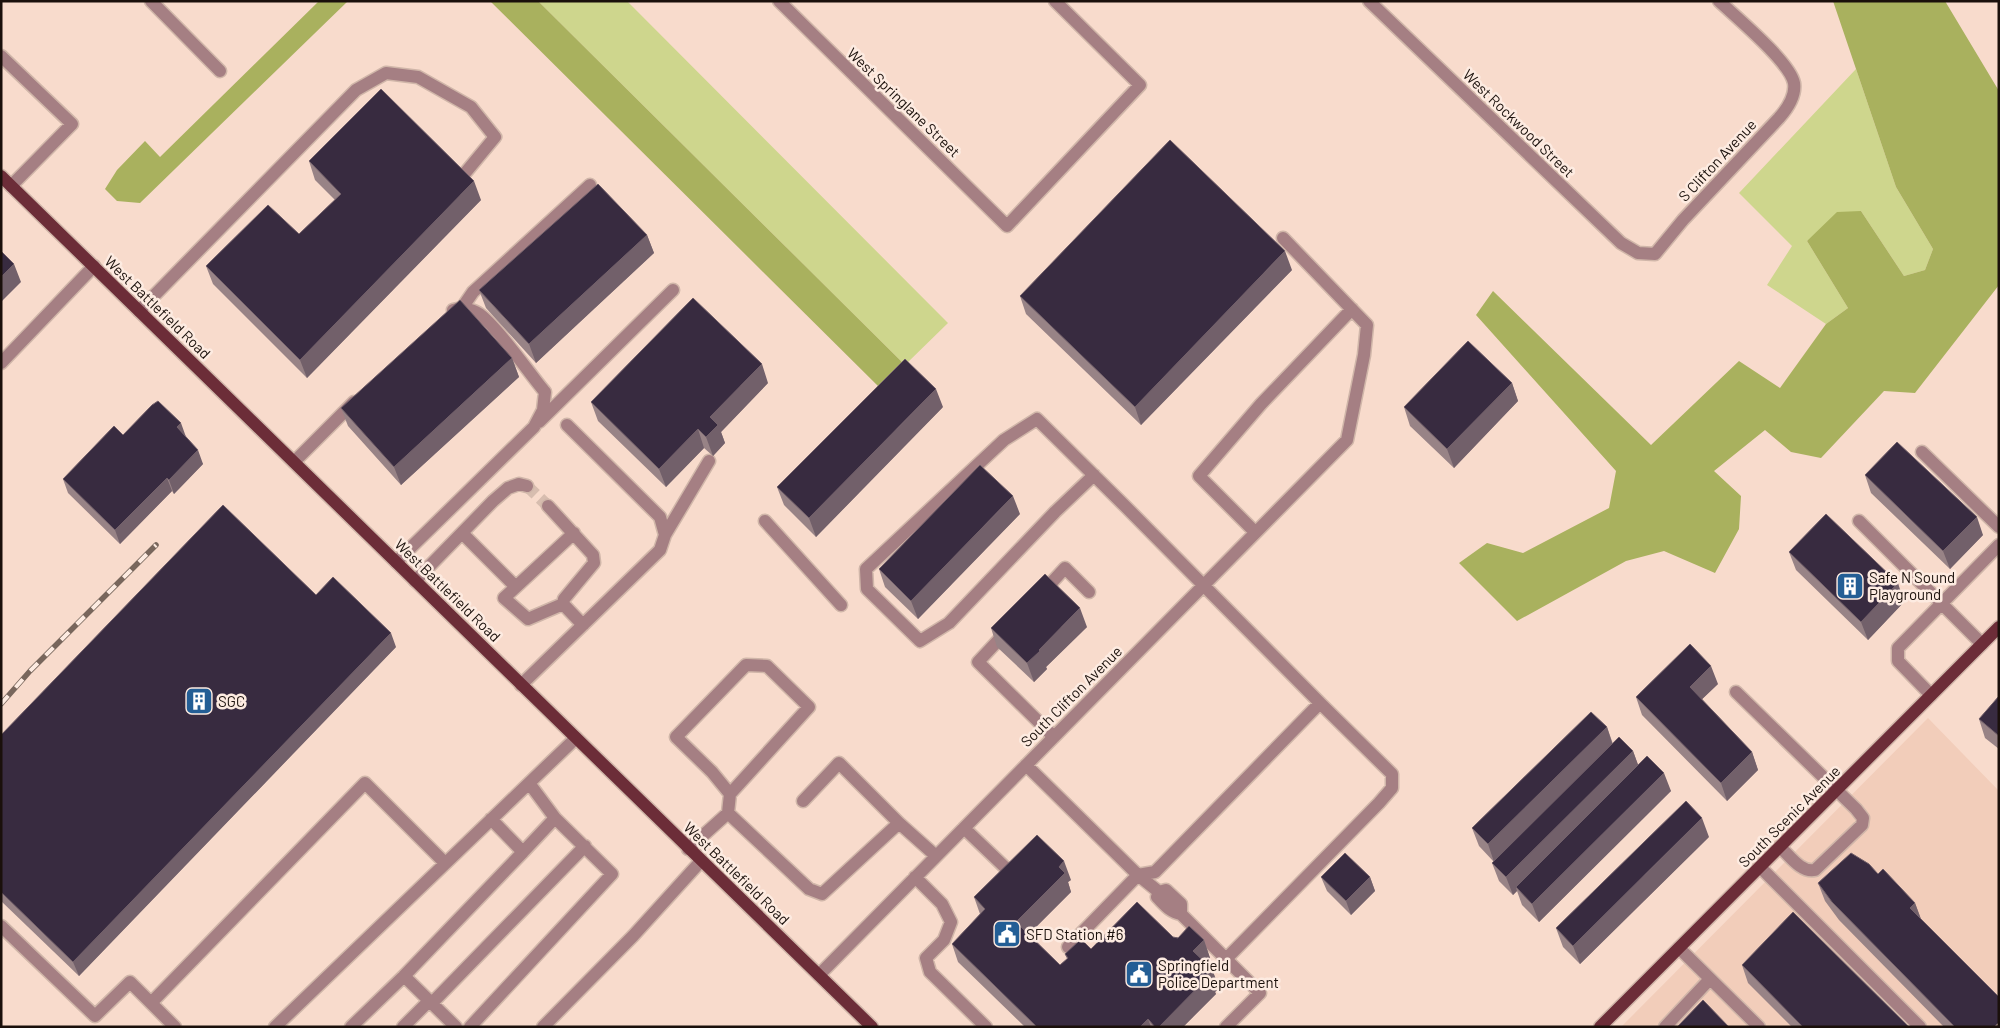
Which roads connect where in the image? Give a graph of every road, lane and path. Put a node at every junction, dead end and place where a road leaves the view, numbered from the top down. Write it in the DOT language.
graph roads {
  1 [pos="151,1"];
  2 [pos="779,1"];
  3 [pos="1055,1"];
  4 [pos="1369,1"];
  5 [pos="1718,1"];
  6 [pos="1,56"];
  7 [pos="220,71"];
  8 [pos="466,172"];
  9 [pos="1,176"];
  10 [pos="11,186"];
  11 [pos="590,186"];
  12 [pos="1283,238"];
  13 [pos="1655,254"];
  14 [pos="94,266"];
  15 [pos="673,290"];
  16 [pos="462,308"];
  17 [pos="1352,310"];
  18 [pos="139,311"];
  19 [pos="446,316"];
  20 [pos="1,363"];
  21 [pos="363,392"];
  22 [pos="567,425"];
  23 [pos="534,427"];
  24 [pos="1922,452"];
  25 [pos="709,461"];
  26 [pos="294,462"];
  27 [pos="1094,476"];
  28 [pos="527,486"];
  29 [pos="548,506"];
  30 [pos="765,521"];
  31 [pos="1859,521"];
  32 [pos="1999,527"];
  33 [pos="465,530"];
  34 [pos="1255,532"];
  35 [pos="574,533"];
  36 [pos="666,535"];
  37 [pos="1999,545"];
  38 [pos="396,562"];
  39 [pos="415,581"];
  40 [pos="1203,585"];
  41 [pos="516,587"];
  42 [pos="1089,592"];
  43 [pos="1942,603"];
  44 [pos="563,604"];
  45 [pos="1032,604"];
  46 [pos="841,605"];
  47 [pos="583,625"];
  48 [pos="1012,626"];
  49 [pos="1999,627"];
  50 [pos="1982,644"];
  51 [pos="521,685"];
  52 [pos="1736,692"];
  53 [pos="1932,696"];
  54 [pos="1320,703"];
  55 [pos="1054,736"];
  56 [pos="576,738"];
  57 [pos="1026,765"];
  58 [pos="529,783"];
  59 [pos="1837,791"];
  60 [pos="730,794"];
  61 [pos="803,800"];
  62 [pos="728,813"];
  63 [pos="556,818"];
  64 [pos="491,819"];
  65 [pos="899,823"];
  66 [pos="964,828"];
  67 [pos="585,846"];
  68 [pos="1780,847"];
  69 [pos="688,849"];
  70 [pos="523,852"];
  71 [pos="936,856"];
  72 [pos="701,861"];
  73 [pos="445,863"];
  74 [pos="1760,867"];
  75 [pos="1138,875"];
  76 [pos="1013,876"];
  77 [pos="914,878"];
  78 [pos="1,926"];
  79 [pos="1068,947"];
  80 [pos="1679,948"];
  81 [pos="1226,959"];
  82 [pos="819,974"];
  83 [pos="404,976"];
  84 [pos="1710,979"];
  85 [pos="430,1002"];
  86 [pos="151,1003"];
  87 [pos="175,1027"];
  88 [pos="275,1027"];
  89 [pos="351,1027"];
  90 [pos="403,1027"];
  91 [pos="456,1027"];
  92 [pos="470,1027"];
  93 [pos="543,1027"];
  94 [pos="872,1027"];
  95 [pos="986,1027"];
  96 [pos="1226,1027"];
  97 [pos="1600,1027"];
  98 [pos="1665,1027"];
  99 [pos="1759,1027"];
  100 [pos="1920,1027"];
  1 -- 7 [label="street"];
  2 -- 3 [label="street, West Springlane Street"];
  4 -- 13 [label="street, West Rockwood Street"];
  5 -- 13 [label="street, S Clifton Avenue"];
  6 -- 10 [label="street"];
  8 -- 18 [label="street"];
  9 -- 10 [label="main road, West Battlefield Road"];
  10 -- 14 [label="main road, West Battlefield Road"];
  11 -- 16 [label="street"];
  12 -- 17 [label="street"];
  14 -- 18 [label="main road, West Battlefield Road"];
  14 -- 20 [label="street"];
  15 -- 23 [label="street"];
  16 -- 19 [label="street"];
  16 -- 23 [label="street"];
  17 -- 34 [label="street, South Clifton Avenue"];
  17 -- 34 [label="street"];
  18 -- 26 [label="main road, West Battlefield Road"];
  21 -- 26 [label="street"];
  22 -- 36 [label="street"];
  23 -- 38 [label="street"];
  24 -- 32 [label="street"];
  25 -- 36 [label="street"];
  26 -- 38 [label="main road, West Battlefield Road"];
  27 -- 27 [label="street"];
  27 -- 40 [label="street"];
  28 -- 33 [label="street"];
  29 -- 35 [label="street"];
  30 -- 46 [label="street"];
  31 -- 43 [label="street"];
  33 -- 39 [label="street"];
  33 -- 41 [label="street"];
  34 -- 40 [label="street, South Clifton Avenue"];
  35 -- 41 [label="street"];
  35 -- 44 [label="street"];
  36 -- 47 [label="street"];
  37 -- 43 [label="street"];
  38 -- 39 [label="main road, West Battlefield Road"];
  39 -- 51 [label="main road, West Battlefield Road"];
  40 -- 54 [label="street"];
  40 -- 55 [label="street, South Clifton Avenue"];
  41 -- 44 [label="street"];
  42 -- 45 [label="street"];
  43 -- 50 [label="street"];
  43 -- 53 [label="street"];
  44 -- 47 [label="street"];
  47 -- 51 [label="street"];
  48 -- 55 [label="street"];
  49 -- 50 [label="main road, South Scenic Avenue"];
  50 -- 53 [label="main road, South Scenic Avenue"];
  51 -- 56 [label="main road, West Battlefield Road"];
  52 -- 59 [label="street"];
  53 -- 59 [label="main road, South Scenic Avenue"];
  54 -- 75 [label="street"];
  54 -- 81 [label="street"];
  55 -- 57 [label="street, South Clifton Avenue"];
  56 -- 58 [label="street"];
  56 -- 69 [label="main road, West Battlefield Road"];
  57 -- 66 [label="street, South Clifton Avenue"];
  57 -- 75 [label="street"];
  58 -- 63 [label="street"];
  58 -- 64 [label="street"];
  59 -- 68 [label="main road, South Scenic Avenue"];
  59 -- 68 [label="street"];
  60 -- 60 [label="street"];
  60 -- 62 [label="street"];
  61 -- 65 [label="street"];
  62 -- 65 [label="street"];
  62 -- 69 [label="street"];
  63 -- 67 [label="street"];
  63 -- 70 [label="street"];
  64 -- 70 [label="street"];
  64 -- 73 [label="street"];
  65 -- 71 [label="street"];
  66 -- 71 [label="street, South Clifton Avenue"];
  66 -- 76 [label="street"];
  67 -- 85 [label="street"];
  67 -- 92 [label="street"];
  68 -- 74 [label="main road, South Scenic Avenue"];
  69 -- 72 [label="main road, West Battlefield Road"];
  70 -- 83 [label="street"];
  71 -- 77 [label="street, South Clifton Avenue"];
  72 -- 82 [label="main road, West Battlefield Road"];
  72 -- 93 [label="street"];
  73 -- 86 [label="street"];
  73 -- 88 [label="street"];
  74 -- 80 [label="main road, South Scenic Avenue"];
  74 -- 100 [label="street"];
  75 -- 79 [label="street"];
  75 -- 81 [label="street"];
  77 -- 82 [label="street, South Clifton Avenue"];
  77 -- 95 [label="street"];
  78 -- 86 [label="street"];
  80 -- 84 [label="street"];
  80 -- 97 [label="main road, South Scenic Avenue"];
  81 -- 96 [label="street"];
  82 -- 94 [label="main road, West Battlefield Road"];
  83 -- 85 [label="street"];
  83 -- 89 [label="street"];
  84 -- 98 [label="street"];
  84 -- 99 [label="street"];
  85 -- 90 [label="street"];
  85 -- 91 [label="street"];
  86 -- 87 [label="street"];
}
